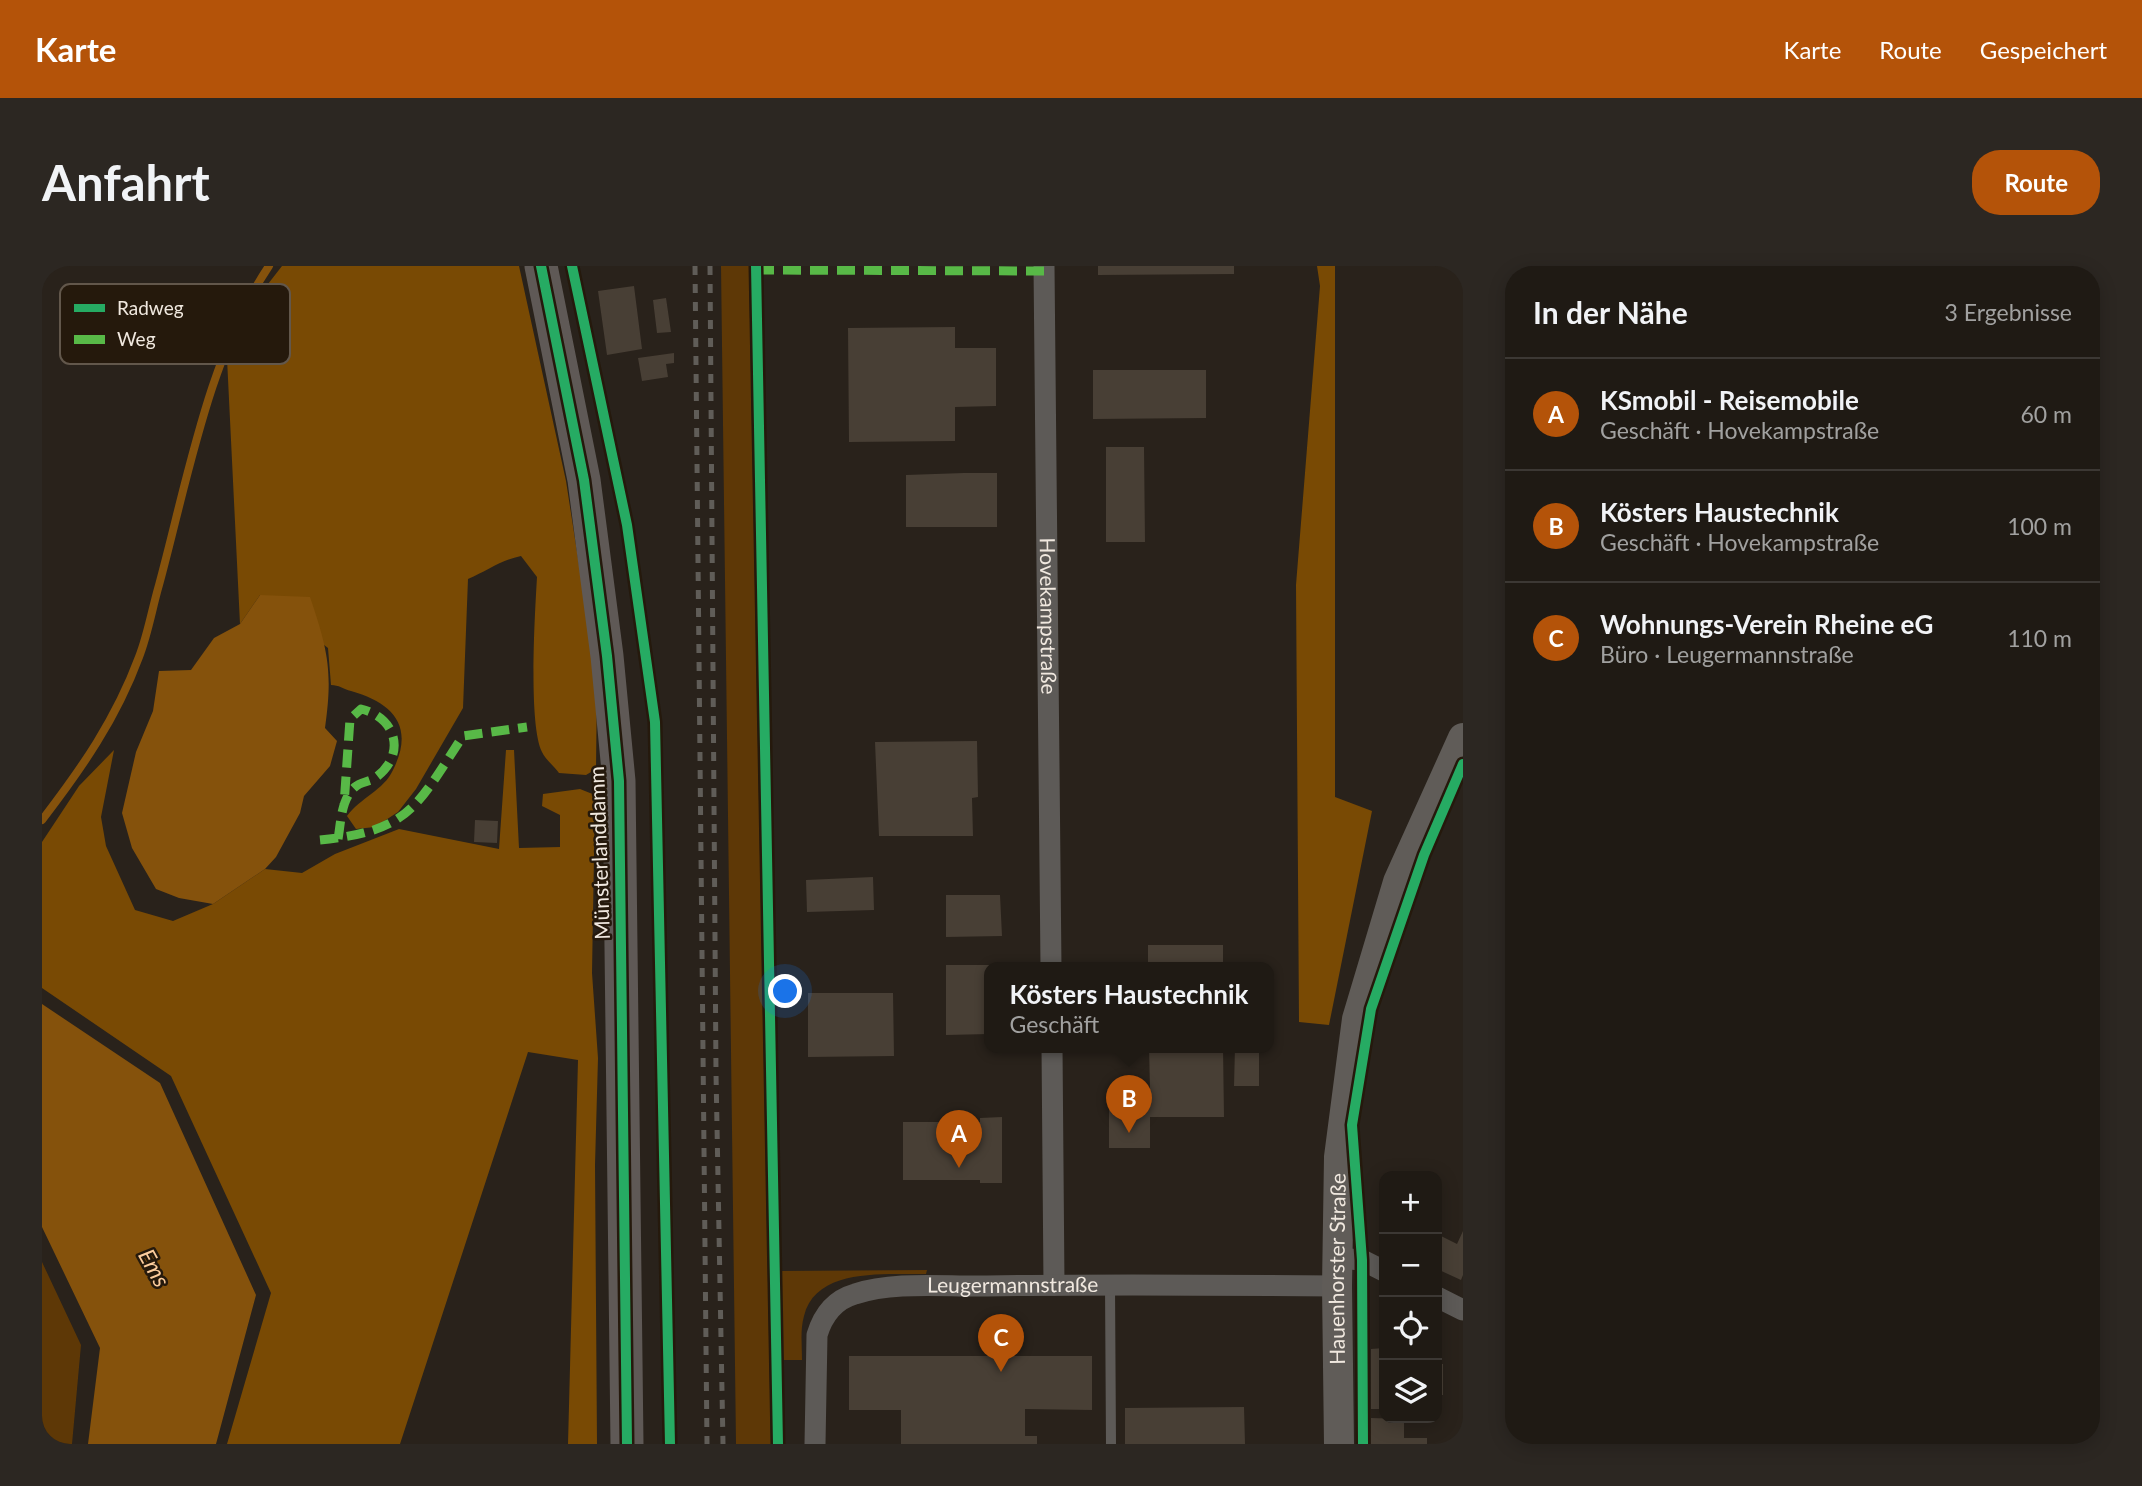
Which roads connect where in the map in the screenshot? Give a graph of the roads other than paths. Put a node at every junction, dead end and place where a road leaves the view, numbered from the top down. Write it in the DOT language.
graph roads {
  1 [pos="541,266"];
  2 [pos="1044,266"];
  3 [pos="1463,738"];
  4 [pos="1051,962"];
  5 [pos="1052,1053"];
  6 [pos="1379,1268"];
  7 [pos="1337,1272"];
  8 [pos="1055,1285"];
  9 [pos="1110,1285"];
  10 [pos="1442,1300"];
  11 [pos="1463,1310"];
  12 [pos="627,1444"];
  13 [pos="816,1444"];
  14 [pos="1111,1444"];
  15 [pos="1339,1444"];
  1 -- 12 [label="main road, Münsterlanddamm"];
  2 -- 4 [label="street, Hovekampstraße"];
  3 -- 7 [label="street, Hauenhorster Straße"];
  5 -- 8 [label="street"];
  6 -- 7 [label="street, Leugermannstraße"];
  7 -- 9 [label="street, Leugermannstraße"];
  7 -- 15 [label="street, Hauenhorster Straße"];
  8 -- 9 [label="street, Leugermannstraße"];
  8 -- 13 [label="street, Leugermannstraße"];
  9 -- 14 [label="lane"];
  10 -- 11 [label="street"];
}
